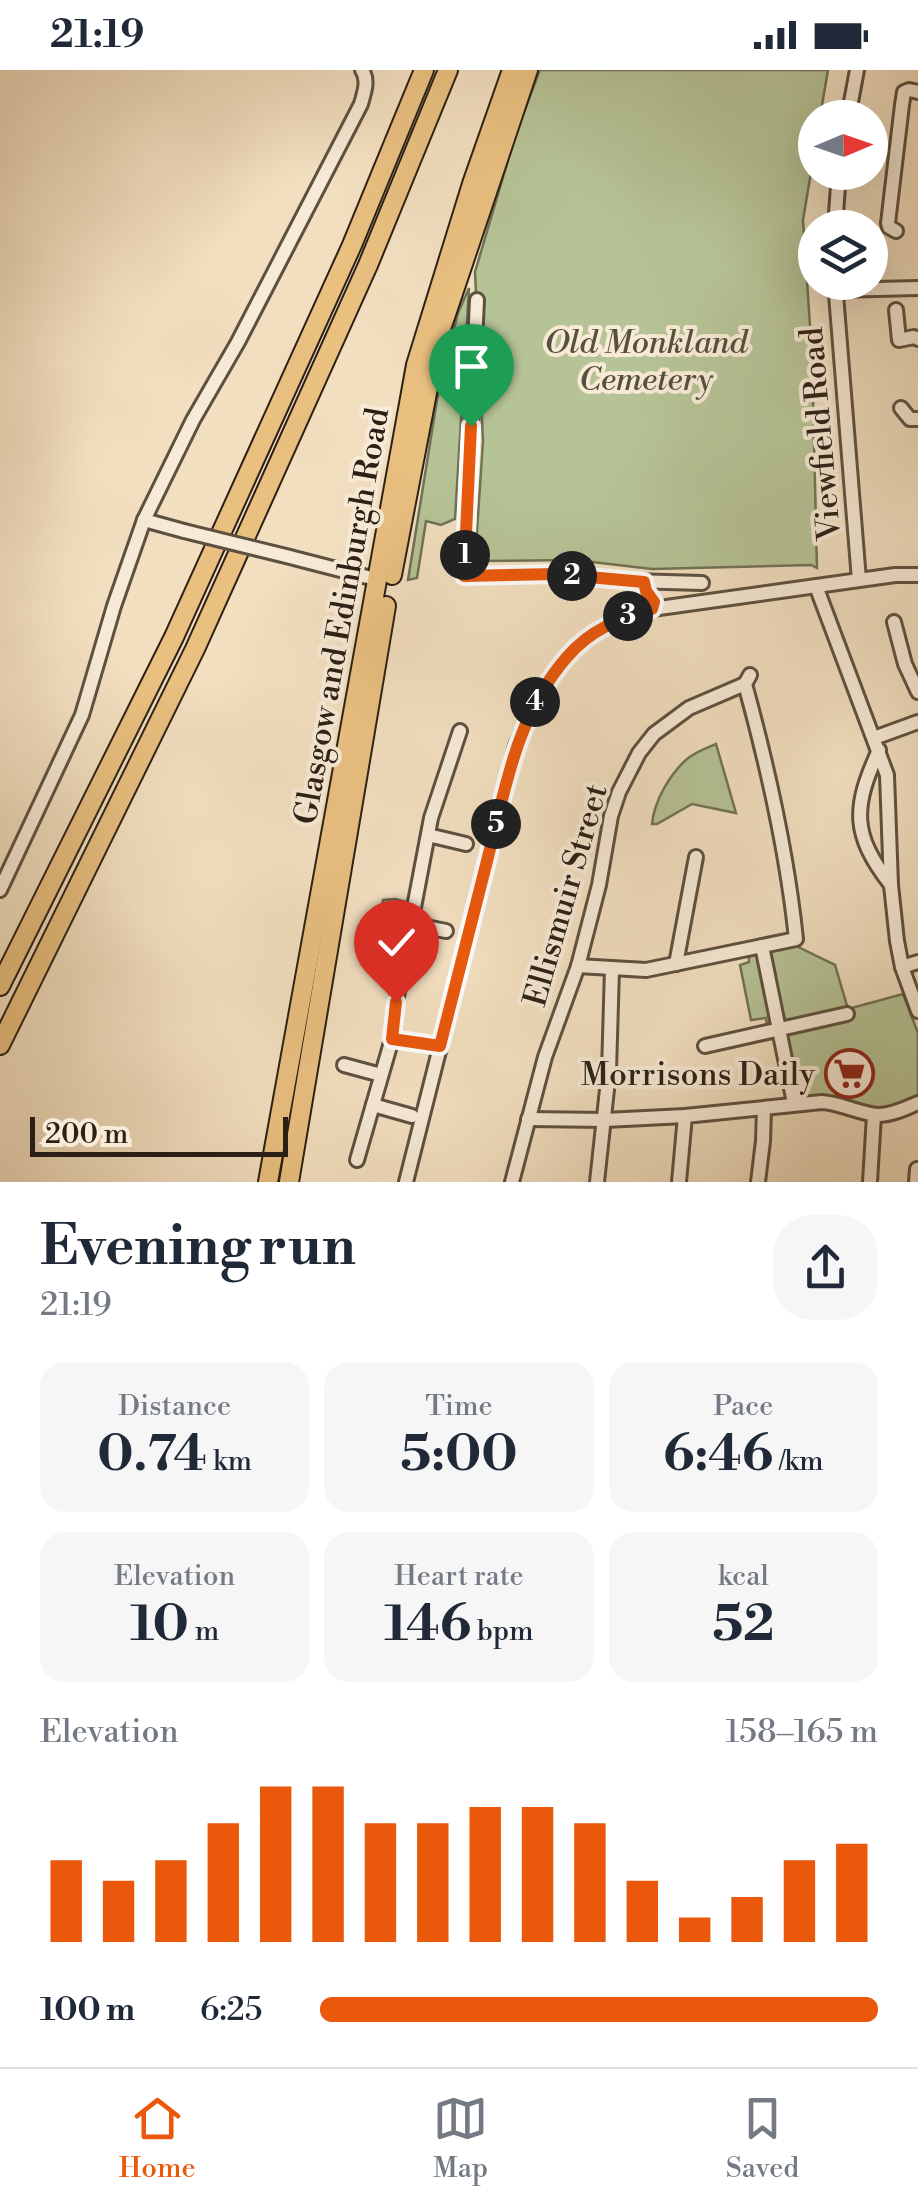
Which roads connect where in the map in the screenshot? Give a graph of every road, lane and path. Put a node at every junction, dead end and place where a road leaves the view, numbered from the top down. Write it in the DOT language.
graph roads {
  1 [pos="362,70"];
  2 [pos="424,70"];
  3 [pos="448,70"];
  4 [pos="512,70"];
  5 [pos="528,70"];
  6 [pos="856,70"];
  7 [pos="918,92"];
  8 [pos="851,100"];
  9 [pos="896,231"];
  10 [pos="888,287"];
  11 [pos="918,288"];
  12 [pos="476,300"];
  13 [pos="836,300"];
  14 [pos="896,310"];
  15 [pos="918,339"];
  16 [pos="901,408"];
  17 [pos="918,419"];
  18 [pos="144,520"];
  19 [pos="918,575"];
  20 [pos="379,580"];
  21 [pos="860,580"];
  22 [pos="644,582"];
  23 [pos="702,583"];
  24 [pos="816,586"];
  25 [pos="652,609"];
  26 [pos="894,622"];
  27 [pos="918,692"];
  28 [pos="918,722"];
  29 [pos="460,731"];
  30 [pos="877,744"];
  31 [pos="428,835"];
  32 [pos="466,844"];
  33 [pos="696,857"];
  34 [pos="892,885"];
  35 [pos="0,890"];
  36 [pos="411,924"];
  37 [pos="446,931"];
  38 [pos="762,946"];
  39 [pos="918,962"];
  40 [pos="676,964"];
  41 [pos="578,966"];
  42 [pos="902,967"];
  43 [pos="612,969"];
  44 [pos="0,986"];
  45 [pos="918,1011"];
  46 [pos="848,1014"];
  47 [pos="781,1030"];
  48 [pos="392,1039"];
  49 [pos="0,1045"];
  50 [pos="440,1046"];
  51 [pos="705,1046"];
  52 [pos="344,1065"];
  53 [pos="381,1075"];
  54 [pos="794,1103"];
  55 [pos="918,1103"];
  56 [pos="372,1105"];
  57 [pos="764,1108"];
  58 [pos="874,1115"];
  59 [pos="412,1116"];
  60 [pos="685,1116"];
  61 [pos="528,1119"];
  62 [pos="605,1120"];
  63 [pos="357,1160"];
  64 [pos="917,1169"];
  65 [pos="404,1180"];
  66 [pos="268,1182"];
  67 [pos="288,1182"];
  68 [pos="512,1182"];
  69 [pos="597,1182"];
  70 [pos="679,1182"];
  71 [pos="758,1182"];
  72 [pos="870,1182"];
  73 [pos="916,1182"];
  1 -- 18 [label="street"];
  2 -- 44 [label="highway"];
  3 -- 49 [label="highway"];
  4 -- 20 [label="highway, Glasgow and Edinburgh Road"];
  5 -- 67 [label="highway, Glasgow and Edinburgh Road"];
  6 -- 8 [label="street"];
  7 -- 9 [label="street"];
  10 -- 11 [label="street"];
  12 -- 22 [label="street"];
  13 -- 21 [label="street, Viewfield Road"];
  14 -- 15 [label="street"];
  16 -- 17 [label="street"];
  18 -- 20 [label="street, bridge"];
  18 -- 35 [label="street"];
  19 -- 21 [label="street"];
  20 -- 66 [label="highway, Glasgow and Edinburgh Road"];
  21 -- 24 [label="street"];
  22 -- 23 [label="street"];
  22 -- 25 [label="street"];
  24 -- 25 [label="street"];
  24 -- 30 [label="street"];
  25 -- 50 [label="street"];
  26 -- 27 [label="street"];
  28 -- 30 [label="street"];
  29 -- 31 [label="street"];
  30 -- 34 [label="street"];
  30 -- 34 [label="street"];
  31 -- 32 [label="street"];
  31 -- 36 [label="street"];
  33 -- 40 [label="street"];
  34 -- 42 [label="street"];
  36 -- 37 [label="street"];
  36 -- 48 [label="street"];
  38 -- 40 [label="street"];
  38 -- 41 [label="street, Ellismuir Street"];
  38 -- 47 [label="street"];
  39 -- 42 [label="street"];
  40 -- 43 [label="street"];
  41 -- 43 [label="street"];
  41 -- 61 [label="street, Ellismuir Street"];
  42 -- 45 [label="street"];
  43 -- 62 [label="street"];
  46 -- 47 [label="street"];
  47 -- 51 [label="street"];
  47 -- 54 [label="street"];
  48 -- 50 [label="street"];
  48 -- 53 [label="street"];
  50 -- 65 [label="street"];
  52 -- 53 [label="street"];
  53 -- 56 [label="street"];
  54 -- 57 [label="street"];
  54 -- 58 [label="street"];
  55 -- 58 [label="street"];
  56 -- 59 [label="street"];
  56 -- 63 [label="street"];
  57 -- 60 [label="street"];
  57 -- 71 [label="street"];
  58 -- 72 [label="street"];
  60 -- 62 [label="street"];
  60 -- 70 [label="street"];
  61 -- 62 [label="street"];
  61 -- 68 [label="street, Ellismuir Street"];
  62 -- 69 [label="street"];
  64 -- 73 [label="street"];
}
